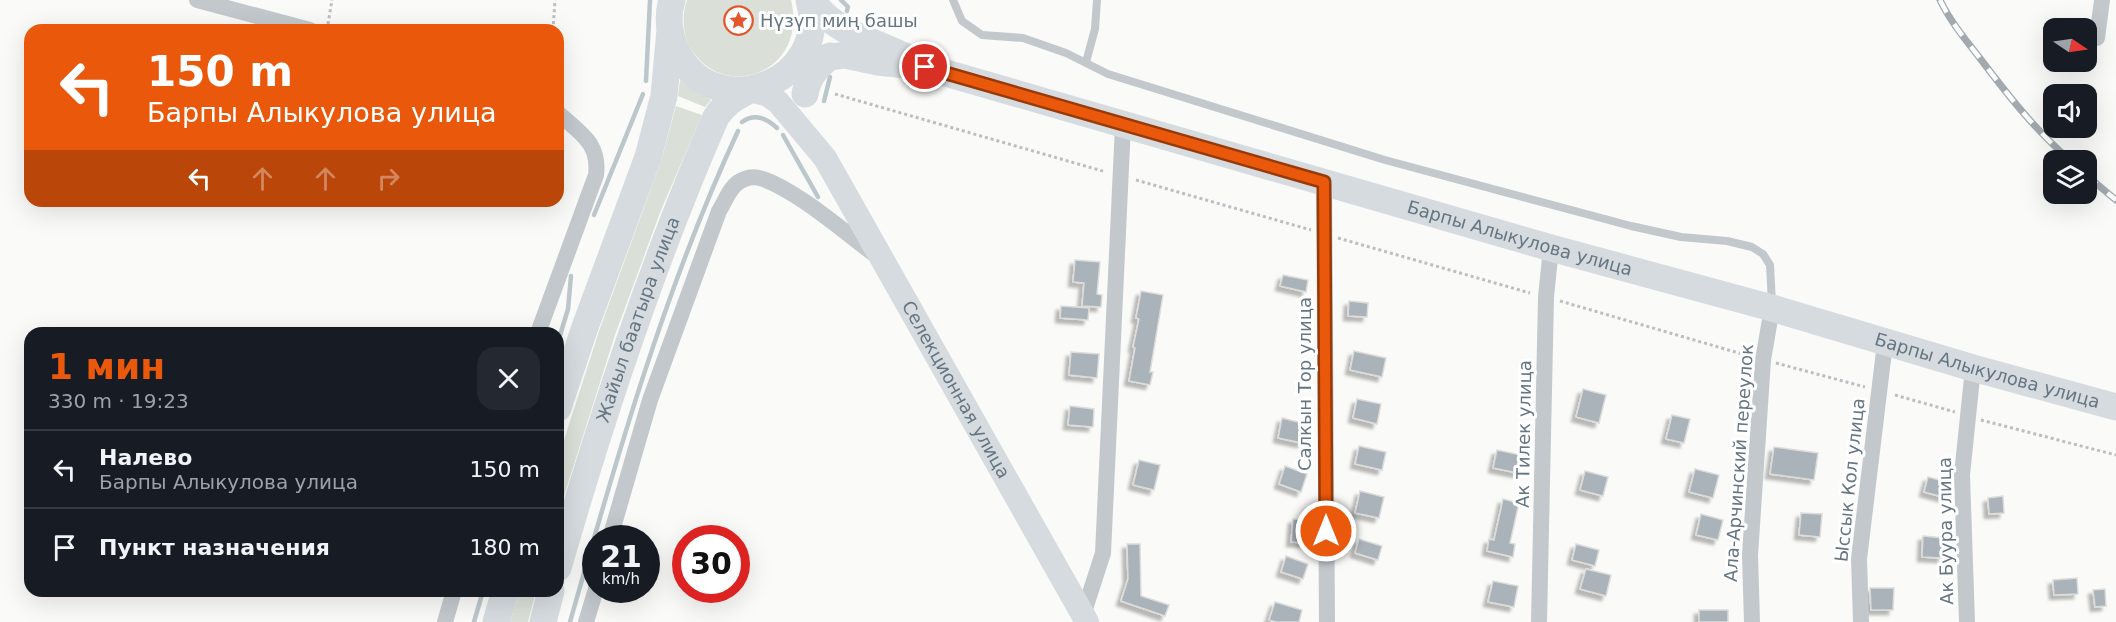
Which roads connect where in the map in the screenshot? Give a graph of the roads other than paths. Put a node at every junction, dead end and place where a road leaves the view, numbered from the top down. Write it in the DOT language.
graph roads {
  1 [pos="197,0"];
  2 [pos="810,0"];
  3 [pos="953,0"];
  4 [pos="1096,0"];
  5 [pos="2102,0"];
  6 [pos="669,12"];
  7 [pos="287,24"];
  8 [pos="2097,38"];
  9 [pos="808,58"];
  10 [pos="1086,62"];
  11 [pos="925,67"];
  12 [pos="750,90"];
  13 [pos="805,94"];
  14 [pos="564,119"];
  15 [pos="1123,125"];
  16 [pos="825,158"];
  17 [pos="1324,182"];
  18 [pos="1551,248"];
  19 [pos="884,261"];
  20 [pos="1772,308"];
  21 [pos="540,327"];
  22 [pos="1885,343"];
  23 [pos="1973,368"];
  24 [pos="564,390"];
  25 [pos="2116,407"];
  26 [pos="614,525"];
  27 [pos="564,548"];
  28 [pos="452,597"];
  29 [pos="503,597"];
  30 [pos="550,597"];
  31 [pos="592,603"];
  32 [pos="1085,618"];
  33 [pos="445,622"];
  34 [pos="496,622"];
  35 [pos="543,622"];
  36 [pos="586,622"];
  37 [pos="1327,622"];
  38 [pos="1539,622"];
  39 [pos="1752,622"];
  40 [pos="1861,622"];
  41 [pos="1967,622"];
  1 -- 7 [label="street"];
  2 -- 9 [label="main road"];
  2 -- 11 [label="main road, Барпы Алыкулова улица"];
  3 -- 10 [label="lane"];
  4 -- 10 [label="lane"];
  5 -- 8 [label="street"];
  6 -- 12 [label="main road"];
  6 -- 24 [label="main road"];
  9 -- 11 [label="main road, Барпы Алыкулова улица"];
  9 -- 12 [label="main road"];
  9 -- 13 [label="main road"];
  10 -- 20 [label="lane"];
  11 -- 15 [label="main road, Барпы Алыкулова улица"];
  12 -- 16 [label="street, Селекционная улица"];
  12 -- 27 [label="main road, Жайыл баатыра улица"];
  13 -- 16 [label="street, Селекционная улица"];
  14 -- 21 [label="street"];
  15 -- 17 [label="main road, Барпы Алыкулова улица"];
  15 -- 32 [label="street"];
  16 -- 19 [label="street, Селекционная улица"];
  17 -- 18 [label="main road, Барпы Алыкулова улица"];
  17 -- 37 [label="street, Салкын Тор улица"];
  18 -- 20 [label="main road, Барпы Алыкулова улица"];
  18 -- 38 [label="street, Ак Тилек улица"];
  19 -- 26 [label="street"];
  19 -- 32 [label="street, Селекционная улица"];
  20 -- 22 [label="main road, Барпы Алыкулова улица"];
  20 -- 39 [label="street, Ала-Арчинский переулок"];
  22 -- 23 [label="main road, Барпы Алыкулова улица"];
  22 -- 40 [label="street, Ыссык Кол улица"];
  23 -- 25 [label="main road, Барпы Алыкулова улица"];
  23 -- 41 [label="street, Ак Буура улица"];
  28 -- 33 [label="street"];
  29 -- 34 [label="main road"];
  30 -- 35 [label="main road"];
  31 -- 36 [label="street"];
}
